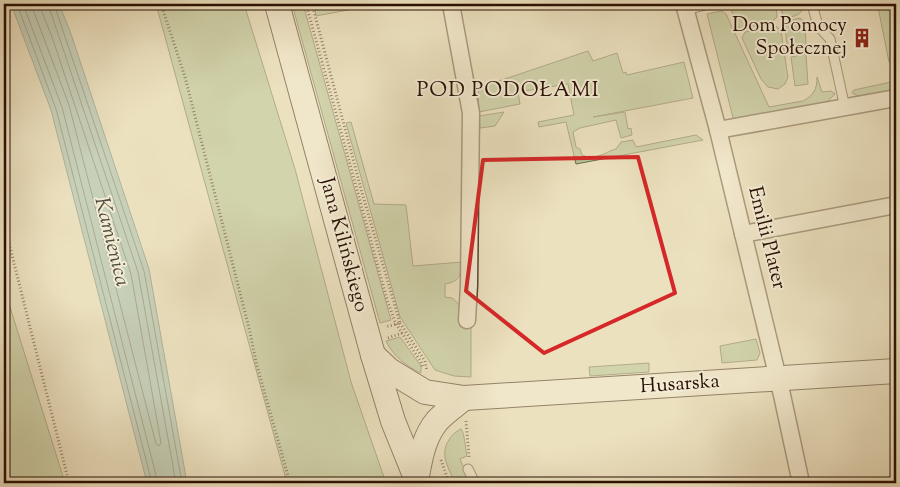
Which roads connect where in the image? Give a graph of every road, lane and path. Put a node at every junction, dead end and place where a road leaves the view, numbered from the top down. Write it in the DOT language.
graph roads {
  1 [pos="12,4"];
  2 [pos="161,4"];
  3 [pos="278,4"];
  4 [pos="306,4"];
  5 [pos="312,4"];
  6 [pos="451,4"];
  7 [pos="709,4"];
  8 [pos="812,4"];
  9 [pos="685,7"];
  10 [pos="4,8"];
  11 [pos="896,98"];
  12 [pos="845,108"];
  13 [pos="718,130"];
  14 [pos="896,205"];
  15 [pos="4,224"];
  16 [pos="743,234"];
  17 [pos="467,320"];
  18 [pos="398,323"];
  19 [pos="370,344"];
  20 [pos="896,371"];
  21 [pos="778,379"];
  22 [pos="425,384"];
  23 [pos="465,409"];
  24 [pos="438,420"];
  25 [pos="394,421"];
  26 [pos="468,469"];
  27 [pos="446,476"];
  28 [pos="417,482"];
  29 [pos="69,483"];
  30 [pos="290,483"];
  31 [pos="449,483"];
  32 [pos="475,483"];
  33 [pos="801,483"];
  1 -- 10 [label="path"];
  2 -- 30 [label="path"];
  3 -- 19 [label="street, Jana Kilińskiego"];
  4 -- 18 [label="path"];
  5 -- 18 [label="path"];
  6 -- 17 [label="street"];
  7 -- 9 [label="lane"];
  8 -- 12 [label="lane"];
  9 -- 13 [label="street, Emilii Plater"];
  11 -- 12 [label="street"];
  12 -- 13 [label="street"];
  13 -- 16 [label="street, Emilii Plater"];
  14 -- 16 [label="street"];
  15 -- 29 [label="path"];
  16 -- 21 [label="street, Emilii Plater"];
  18 -- 19 [label="path"];
  18 -- 22 [label="path"];
  19 -- 22 [label="street, Husarska"];
  19 -- 25 [label="street, Jana Kilińskiego"];
  20 -- 21 [label="street, Husarska"];
  21 -- 23 [label="street, Husarska"];
  21 -- 33 [label="street, Emilii Plater"];
  22 -- 23 [label="street, Husarska"];
  22 -- 25 [label="street"];
  23 -- 24 [label="street"];
  23 -- 26 [label="path"];
  24 -- 25 [label="street"];
  24 -- 28 [label="street"];
  25 -- 28 [label="street, Jana Kilińskiego"];
  26 -- 32 [label="lane"];
  27 -- 31 [label="path"];
}
